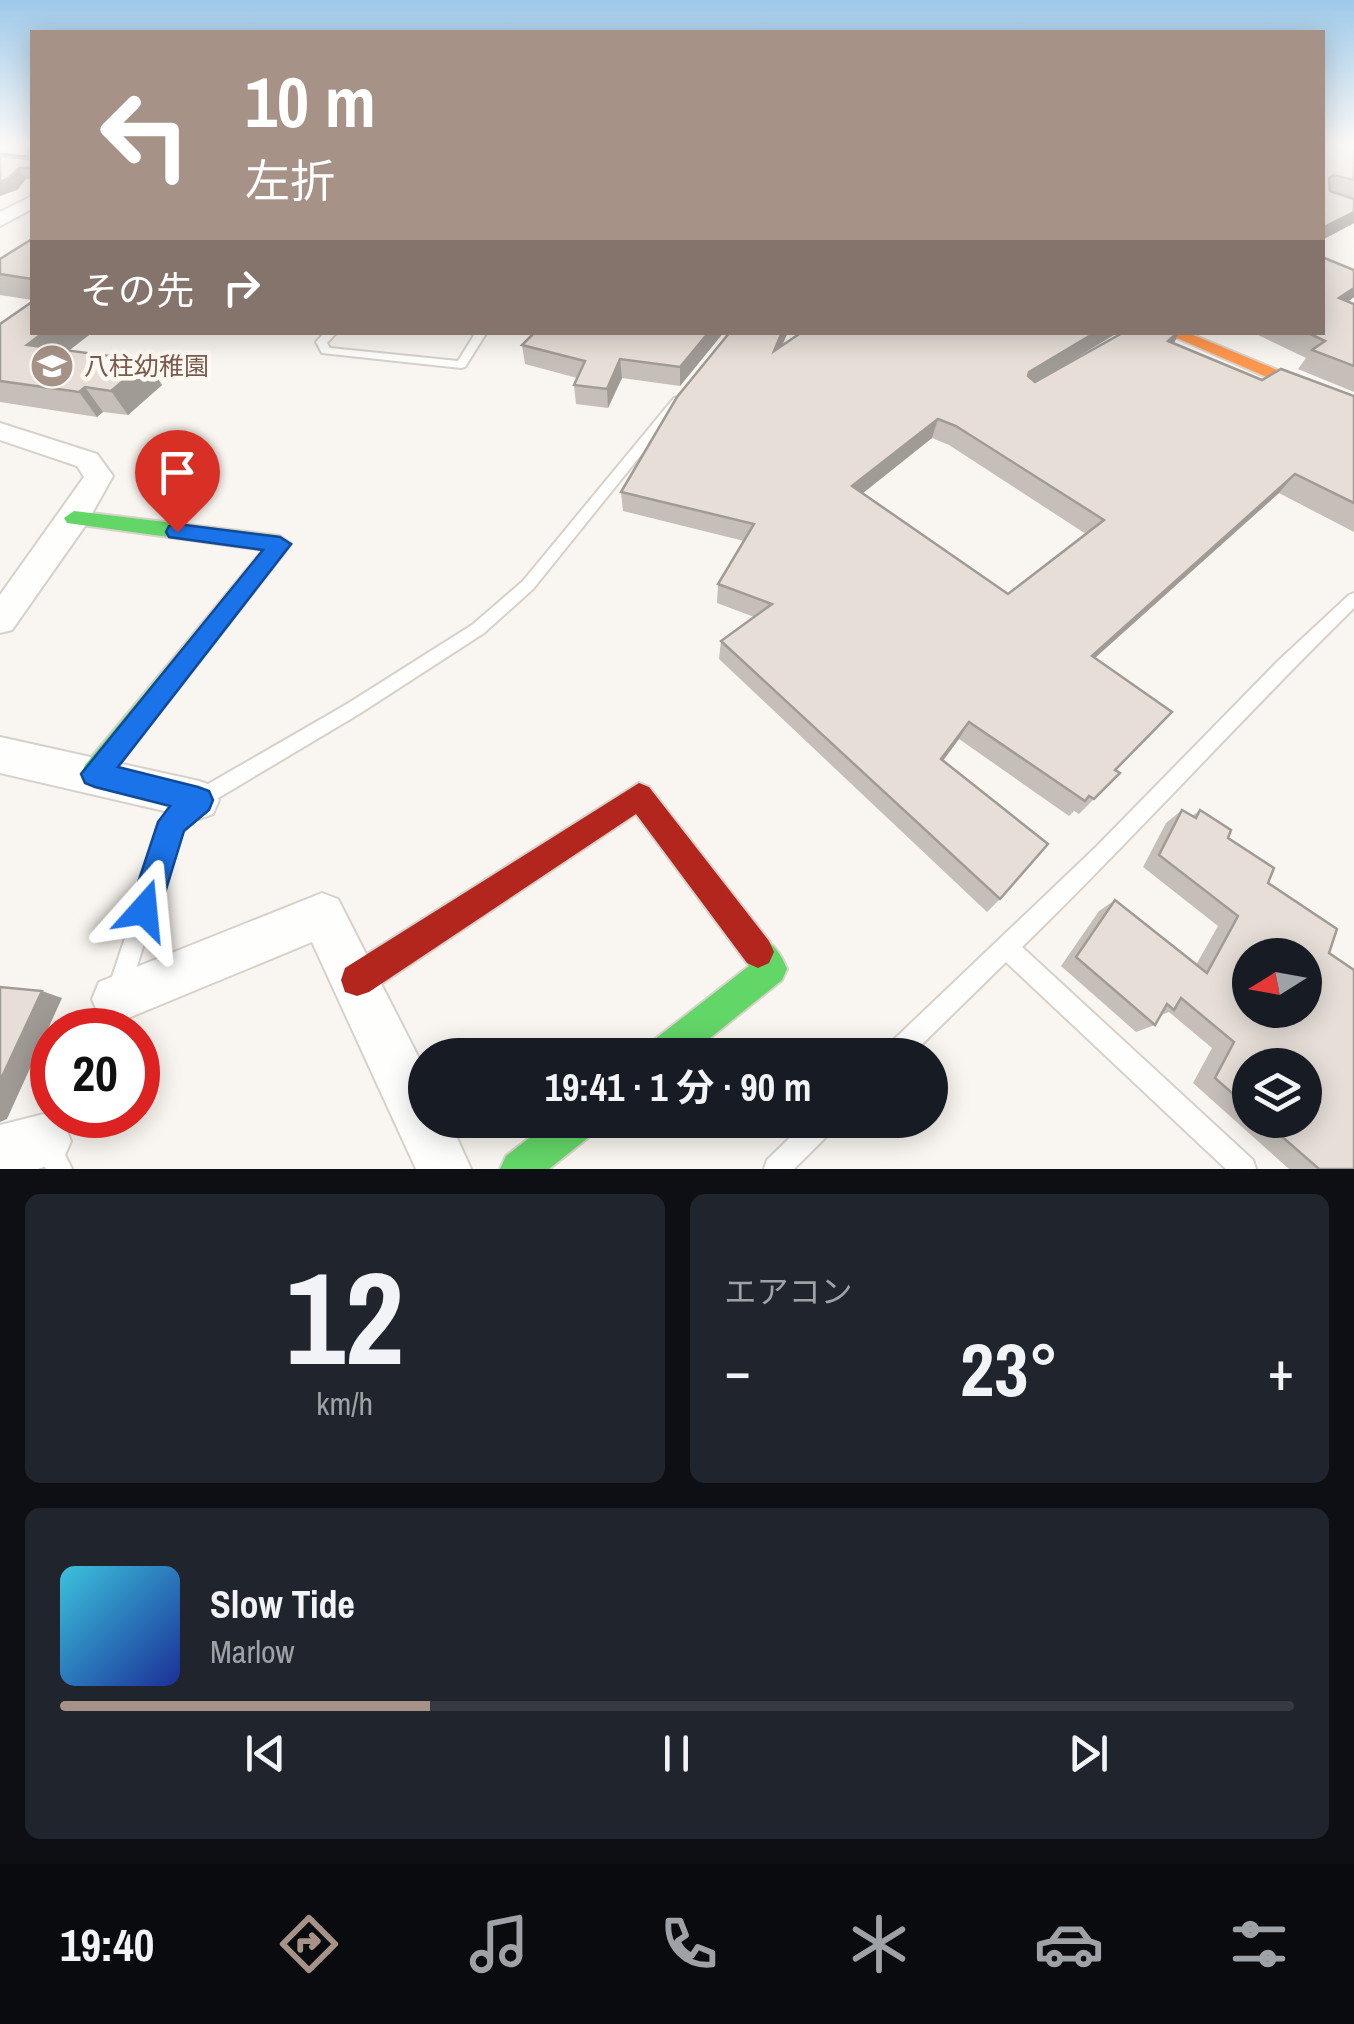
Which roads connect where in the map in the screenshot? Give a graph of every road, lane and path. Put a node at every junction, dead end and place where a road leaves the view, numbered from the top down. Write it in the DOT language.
graph roads {
  1 [pos="30,203"];
  2 [pos="0,220"];
  3 [pos="329,335"];
  4 [pos="480,335"];
  5 [pos="1178,335"];
  6 [pos="695,382"];
  7 [pos="1354,409"];
  8 [pos="0,431"];
  9 [pos="74,518"];
  10 [pos="1354,599"];
  11 [pos="0,620"];
  12 [pos="0,756"];
  13 [pos="95,774"];
  14 [pos="198,800"];
  15 [pos="1005,946"];
  16 [pos="357,980"];
  17 [pos="110,1008"];
  18 [pos="121,1008"];
  19 [pos="684,1038"];
  20 [pos="911,1038"];
  21 [pos="558,1138"];
  22 [pos="808,1138"];
  23 [pos="444,1169"];
  24 [pos="519,1169"];
  25 [pos="776,1169"];
  26 [pos="1244,1169"];
  1 -- 2 [label="street"];
  3 -- 4 [label="lane"];
  5 -- 7 [label="street"];
  6 -- 14 [label="lane"];
  8 -- 9 [label="street"];
  9 -- 11 [label="street"];
  9 -- 13 [label="street"];
  10 -- 15 [label="lane"];
  12 -- 13 [label="street"];
  13 -- 14 [label="street"];
  14 -- 17 [label="lane"];
  15 -- 20 [label="lane"];
  15 -- 26 [label="lane"];
  16 -- 18 [label="street"];
  16 -- 19 [label="street"];
  16 -- 23 [label="street"];
  21 -- 24 [label="street"];
  22 -- 25 [label="lane"];
}
